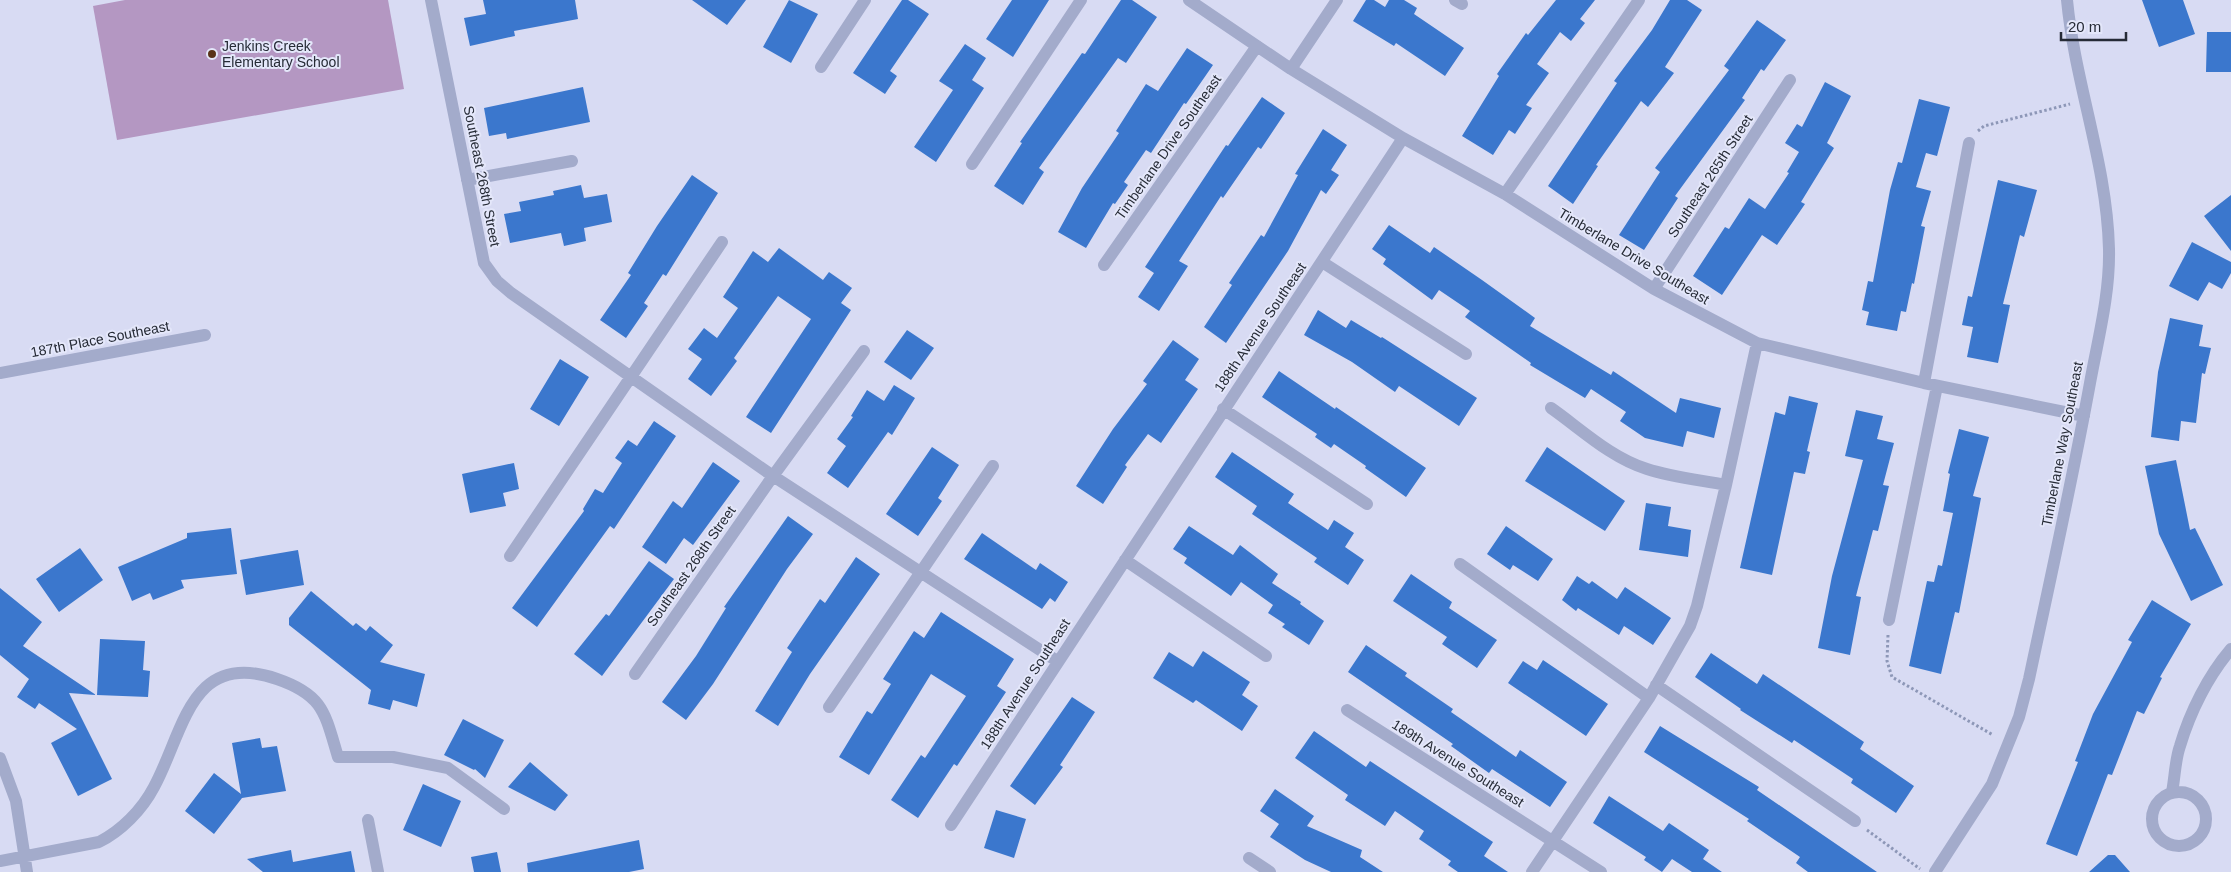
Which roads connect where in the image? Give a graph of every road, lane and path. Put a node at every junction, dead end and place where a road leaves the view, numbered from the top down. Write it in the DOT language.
graph roads {
  1 [pos="431,0"];
  2 [pos="865,0"];
  3 [pos="1081,0"];
  4 [pos="1189,0"];
  5 [pos="1337,0"];
  6 [pos="1639,0"];
  7 [pos="2068,0"];
  8 [pos="1257,46"];
  9 [pos="821,67"];
  10 [pos="1291,69"];
  11 [pos="1790,80"];
  12 [pos="2085,101"];
  13 [pos="1403,138"];
  14 [pos="1969,143"];
  15 [pos="572,161"];
  16 [pos="972,164"];
  17 [pos="467,180"];
  18 [pos="1505,194"];
  19 [pos="722,242"];
  20 [pos="1322,262"];
  21 [pos="1104,264"];
  22 [pos="1654,288"];
  23 [pos="205,335"];
  24 [pos="1757,344"];
  25 [pos="864,351"];
  26 [pos="1466,354"];
  27 [pos="0,373"];
  28 [pos="631,377"];
  29 [pos="1924,383"];
  30 [pos="1937,386"];
  31 [pos="1550,408"];
  32 [pos="1224,409"];
  33 [pos="2084,416"];
  34 [pos="993,466"];
  35 [pos="773,476"];
  36 [pos="1726,485"];
  37 [pos="1367,504"];
  38 [pos="510,556"];
  39 [pos="1125,560"];
  40 [pos="1460,564"];
  41 [pos="921,572"];
  42 [pos="1889,620"];
  43 [pos="2231,649"];
  44 [pos="1266,656"];
  45 [pos="1057,661"];
  46 [pos="635,674"];
  47 [pos="1656,685"];
  48 [pos="1648,698"];
  49 [pos="828,707"];
  50 [pos="1346,710"];
  51 [pos="2009,744"];
  52 [pos="0,758"];
  53 [pos="2172,792"];
  54 [pos="504,809"];
  55 [pos="368,820"];
  56 [pos="1855,822"];
  57 [pos="951,825"];
  58 [pos="1553,841"];
  59 [pos="25,857"];
  60 [pos="1249,858"];
  61 [pos="0,861"];
  62 [pos="27,872"];
  63 [pos="378,872"];
  64 [pos="1270,872"];
  65 [pos="1532,872"];
  66 [pos="1601,872"];
  67 [pos="1925,872"];
  68 [pos="1935,872"];
  1 -- 17 [label="street, Southeast 268th Street"];
  2 -- 9 [label="street"];
  3 -- 16 [label="street"];
  4 -- 8 [label="street, Timberlane Drive Southeast"];
  5 -- 10 [label="street"];
  6 -- 18 [label="street"];
  7 -- 12 [label="street, Timberlane Way Southeast"];
  8 -- 10 [label="street, Timberlane Drive Southeast"];
  8 -- 21 [label="street, Timberlane Drive Southeast"];
  10 -- 13 [label="street, Timberlane Drive Southeast"];
  11 -- 22 [label="street, Southeast 265th Street"];
  12 -- 14 [label="path"];
  12 -- 33 [label="street, Timberlane Way Southeast"];
  13 -- 18 [label="street, Timberlane Drive Southeast"];
  13 -- 20 [label="street, 188th Avenue Southeast"];
  14 -- 29 [label="street"];
  15 -- 17 [label="street"];
  17 -- 28 [label="street, Southeast 268th Street"];
  18 -- 22 [label="street, Timberlane Drive Southeast"];
  19 -- 28 [label="street"];
  20 -- 26 [label="street, 188th Avenue Southeast"];
  20 -- 32 [label="street, 188th Avenue Southeast"];
  22 -- 24 [label="street, Timberlane Drive Southeast"];
  23 -- 27 [label="street, 187th Place Southeast"];
  24 -- 29 [label="street, Timberlane Drive Southeast"];
  24 -- 36 [label="street"];
  25 -- 35 [label="street, Southeast 268th Street"];
  28 -- 35 [label="street, Southeast 268th Street"];
  28 -- 38 [label="street"];
  29 -- 30 [label="street, Timberlane Drive Southeast"];
  30 -- 33 [label="street, Timberlane Drive Southeast"];
  30 -- 42 [label="street"];
  31 -- 36 [label="street"];
  32 -- 37 [label="street, 188th Avenue Southeast"];
  32 -- 39 [label="street, 188th Avenue Southeast"];
  33 -- 51 [label="street, Timberlane Way Southeast"];
  34 -- 41 [label="street"];
  35 -- 41 [label="street, Southeast 268th Street"];
  35 -- 46 [label="street, Southeast 268th Street"];
  36 -- 47 [label="street"];
  39 -- 44 [label="street"];
  39 -- 45 [label="street, 188th Avenue Southeast"];
  40 -- 48 [label="street"];
  41 -- 45 [label="street, Southeast 268th Street"];
  41 -- 49 [label="street"];
  42 -- 51 [label="path"];
  43 -- 53 [label="street"];
  45 -- 57 [label="street, 188th Avenue Southeast"];
  47 -- 48 [label="street"];
  47 -- 56 [label="street"];
  48 -- 58 [label="street"];
  50 -- 58 [label="street, 189th Avenue Southeast"];
  51 -- 68 [label="street, Timberlane Way Southeast"];
  52 -- 59 [label="street"];
  53 -- 53 [label="street"];
  54 -- 59 [label="street"];
  55 -- 63 [label="street"];
  56 -- 67 [label="path"];
  58 -- 65 [label="street"];
  58 -- 66 [label="street, 189th Avenue Southeast"];
  59 -- 61 [label="street"];
  59 -- 62 [label="street"];
  60 -- 64 [label="street"];
}
